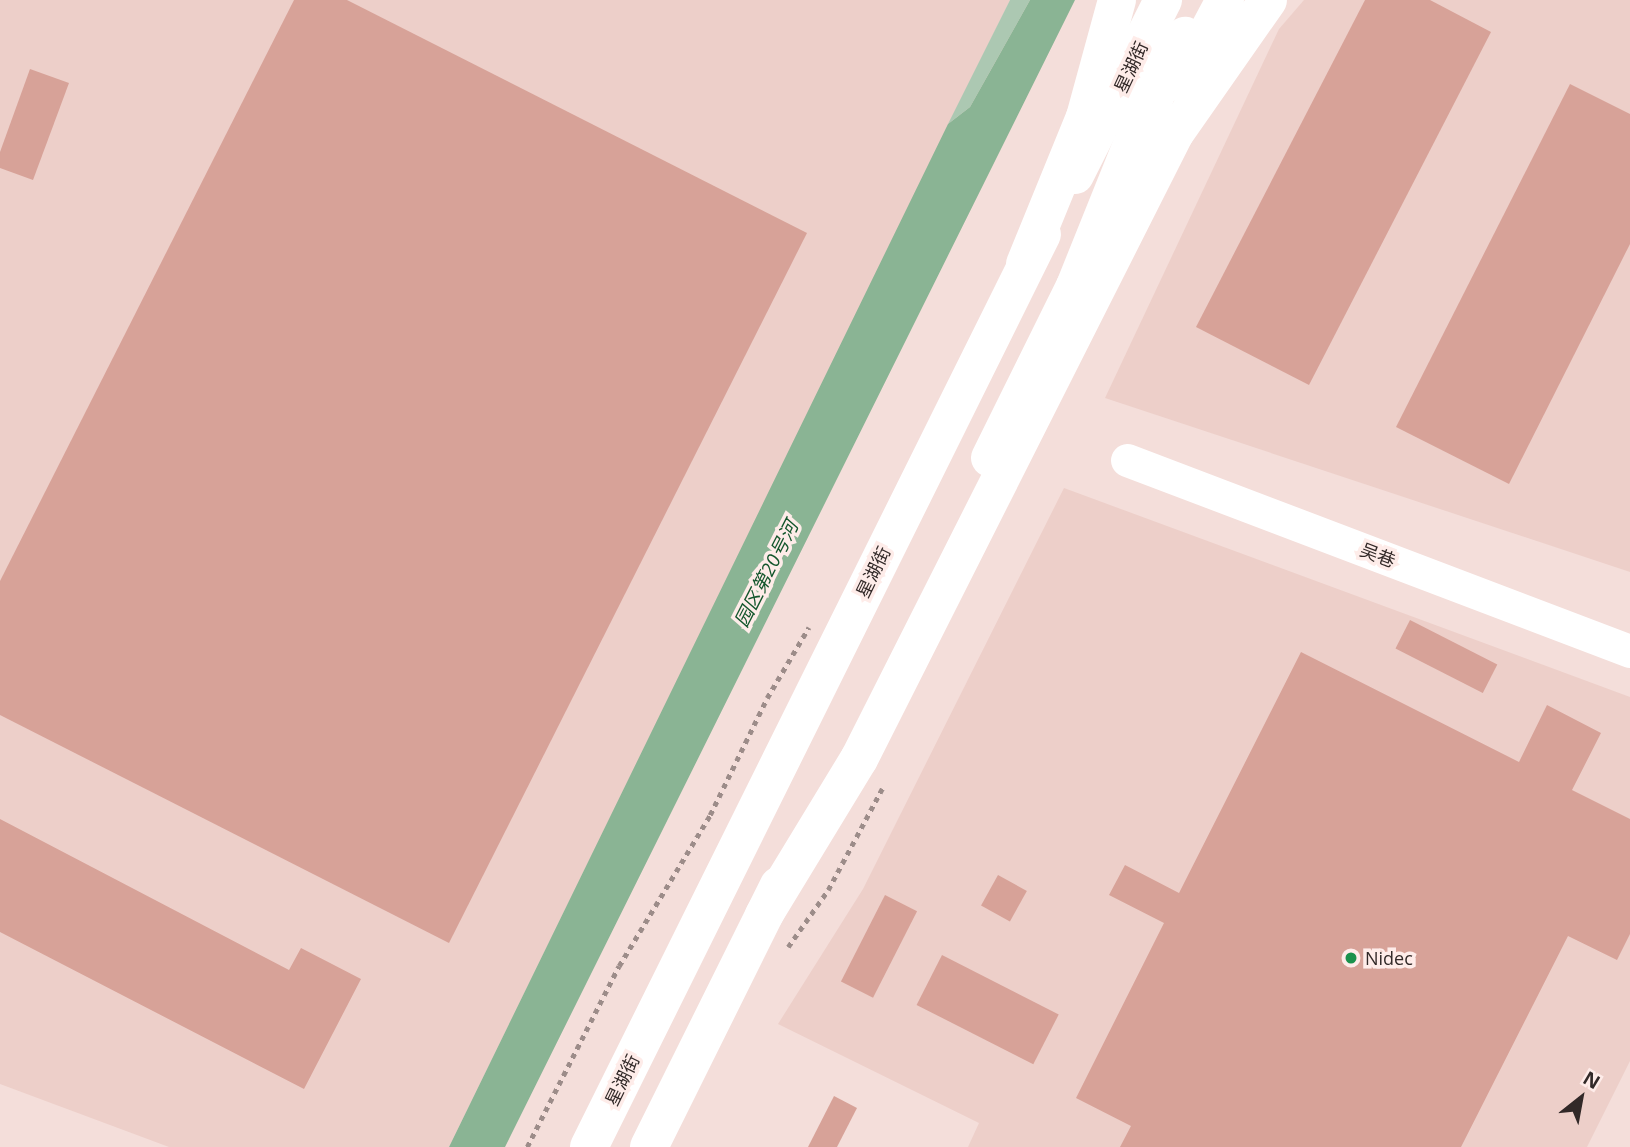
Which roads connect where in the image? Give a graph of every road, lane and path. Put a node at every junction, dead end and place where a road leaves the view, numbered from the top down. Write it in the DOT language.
graph roads {
  1 [pos="1117,0"];
  2 [pos="1163,0"];
  3 [pos="1204,0"];
  4 [pos="1225,0"];
  5 [pos="1268,0"];
  6 [pos="1025,264"];
  7 [pos="1075,286"];
  8 [pos="1127,460"];
  9 [pos="817,620"];
  10 [pos="1630,651"];
  11 [pos="764,915"];
  12 [pos="594,1137"];
  13 [pos="527,1147"];
  14 [pos="649,1147"];
  1 -- 6 [label="main road"];
  2 -- 6 [label="main road, 星湖街"];
  3 -- 7 [label="main road, 星湖街"];
  4 -- 7 [label="main road"];
  5 -- 11 [label="main road"];
  6 -- 12 [label="main road, 星湖街"];
  7 -- 11 [label="main road, 星湖街"];
  8 -- 10 [label="street, 吴巷"];
  9 -- 13 [label="path"];
  11 -- 14 [label="main road, 星湖街"];
}
